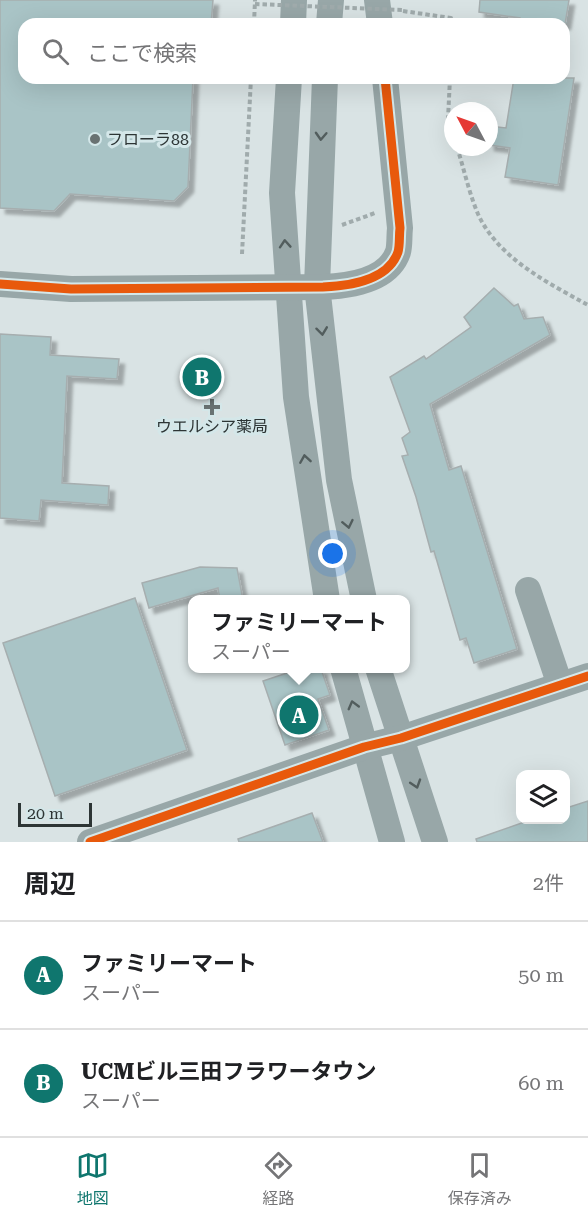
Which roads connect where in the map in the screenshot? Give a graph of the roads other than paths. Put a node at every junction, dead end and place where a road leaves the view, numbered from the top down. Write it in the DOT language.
graph roads {
  1 [pos="294,0"];
  2 [pos="331,0"];
  3 [pos="377,0"];
  4 [pos="293,18"];
  5 [pos="330,18"];
  6 [pos="379,18"];
  7 [pos="289,84"];
  8 [pos="325,84"];
  9 [pos="386,84"];
  10 [pos="0,284"];
  11 [pos="288,286"];
  12 [pos="317,286"];
  13 [pos="528,590"];
  14 [pos="326,595"];
  15 [pos="363,595"];
  16 [pos="344,673"];
  17 [pos="379,673"];
  18 [pos="588,676"];
  19 [pos="560,686"];
  20 [pos="401,738"];
  21 [pos="364,747"];
  22 [pos="90,842"];
  23 [pos="392,842"];
  24 [pos="435,842"];
  1 -- 4 [label="street"];
  2 -- 5 [label="street"];
  3 -- 6 [label="street"];
  11 -- 7 [label="street, one-way"];
  8 -- 12 [label="street, one-way"];
  9 -- 12 [label="street"];
  10 -- 11 [label="street"];
  11 -- 12 [label="street"];
  14 -- 11 [label="street, one-way"];
  12 -- 15 [label="street, one-way"];
  13 -- 19 [label="street"];
  21 -- 16 [label="street, one-way"];
  17 -- 20 [label="street"];
  18 -- 19 [label="street"];
  19 -- 20 [label="street"];
  20 -- 21 [label="street"];
  20 -- 24 [label="street, one-way"];
  21 -- 22 [label="street"];
  21 -- 23 [label="street"];
}
